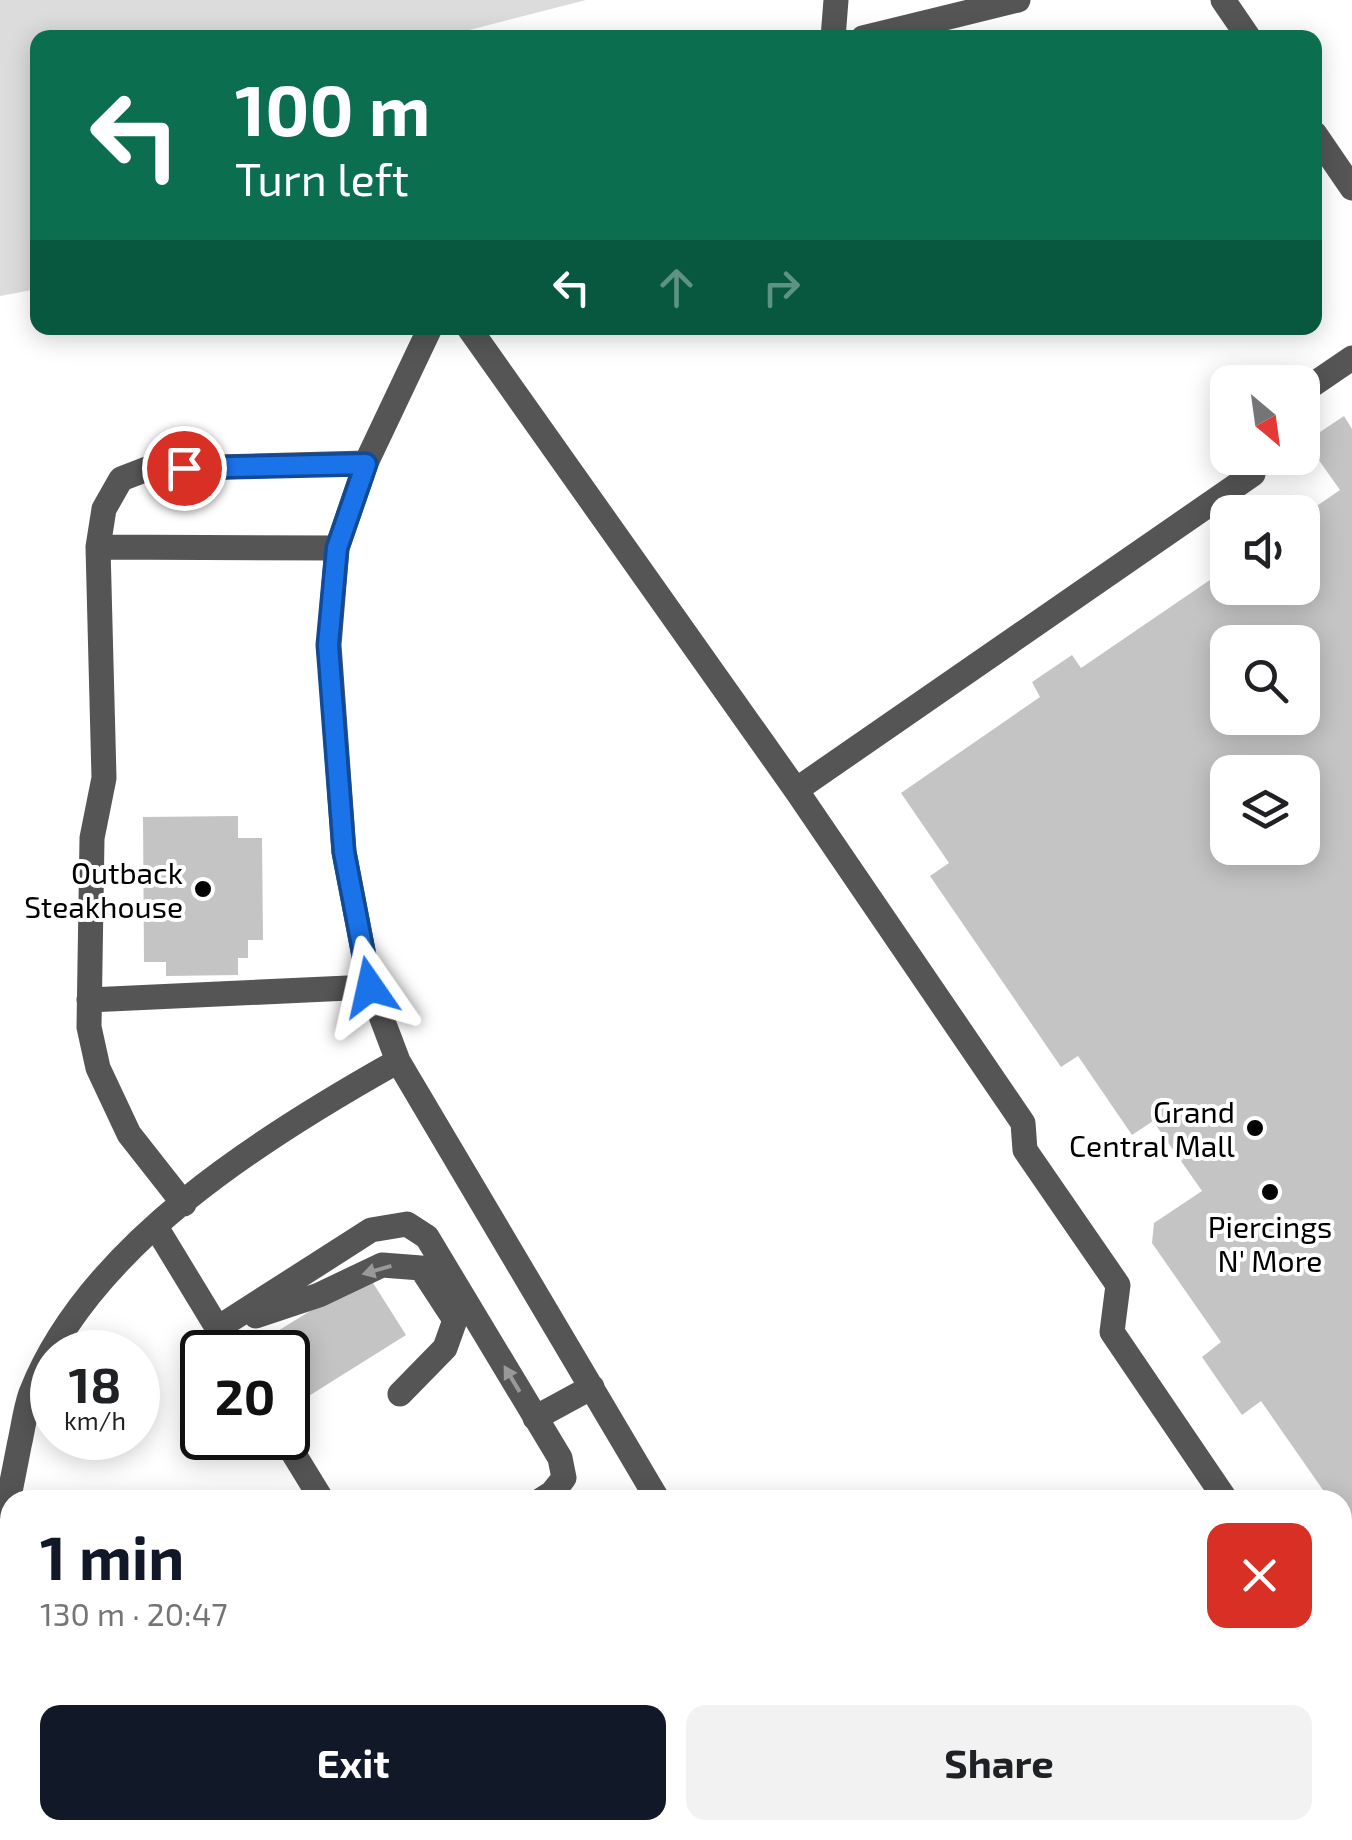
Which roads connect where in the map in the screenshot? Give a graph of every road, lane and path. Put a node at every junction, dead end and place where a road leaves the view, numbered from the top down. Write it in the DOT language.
graph roads {
  1 [pos="836,0"];
  2 [pos="1018,0"];
  3 [pos="1223,0"];
  4 [pos="834,30"];
  5 [pos="896,30"];
  6 [pos="1243,30"];
  7 [pos="1322,144"];
  8 [pos="1352,188"];
  9 [pos="427,335"];
  10 [pos="474,335"];
  11 [pos="1352,358"];
  12 [pos="1320,380"];
  13 [pos="366,464"];
  14 [pos="1252,475"];
  15 [pos="98,547"];
  16 [pos="337,548"];
  17 [pos="796,790"];
  18 [pos="370,987"];
  19 [pos="89,1000"];
  20 [pos="398,1061"];
  21 [pos="184,1204"];
  22 [pos="156,1227"];
  23 [pos="218,1328"];
  24 [pos="592,1387"];
  25 [pos="400,1394"];
  26 [pos="535,1418"];
  27 [pos="297,1460"];
  28 [pos="6,1490"];
  29 [pos="316,1490"];
  30 [pos="555,1490"];
  31 [pos="652,1490"];
  32 [pos="1219,1490"];
  1 -- 4 [label="lane"];
  2 -- 5 [label="lane"];
  3 -- 6 [label="lane"];
  7 -- 8 [label="lane"];
  9 -- 13 [label="lane"];
  10 -- 17 [label="lane"];
  11 -- 12 [label="lane"];
  13 -- 15 [label="lane"];
  13 -- 16 [label="lane"];
  14 -- 17 [label="lane"];
  15 -- 16 [label="lane"];
  15 -- 19 [label="lane"];
  16 -- 18 [label="lane"];
  17 -- 32 [label="lane"];
  18 -- 19 [label="lane"];
  18 -- 20 [label="lane"];
  19 -- 21 [label="lane"];
  20 -- 21 [label="lane"];
  20 -- 24 [label="lane"];
  21 -- 22 [label="lane"];
  22 -- 23 [label="lane"];
  22 -- 28 [label="lane"];
  25 -- 23 [label="lane, one-way"];
  26 -- 23 [label="lane, one-way"];
  24 -- 26 [label="lane"];
  24 -- 31 [label="lane"];
  26 -- 30 [label="lane"];
  27 -- 29 [label="lane"];
}
